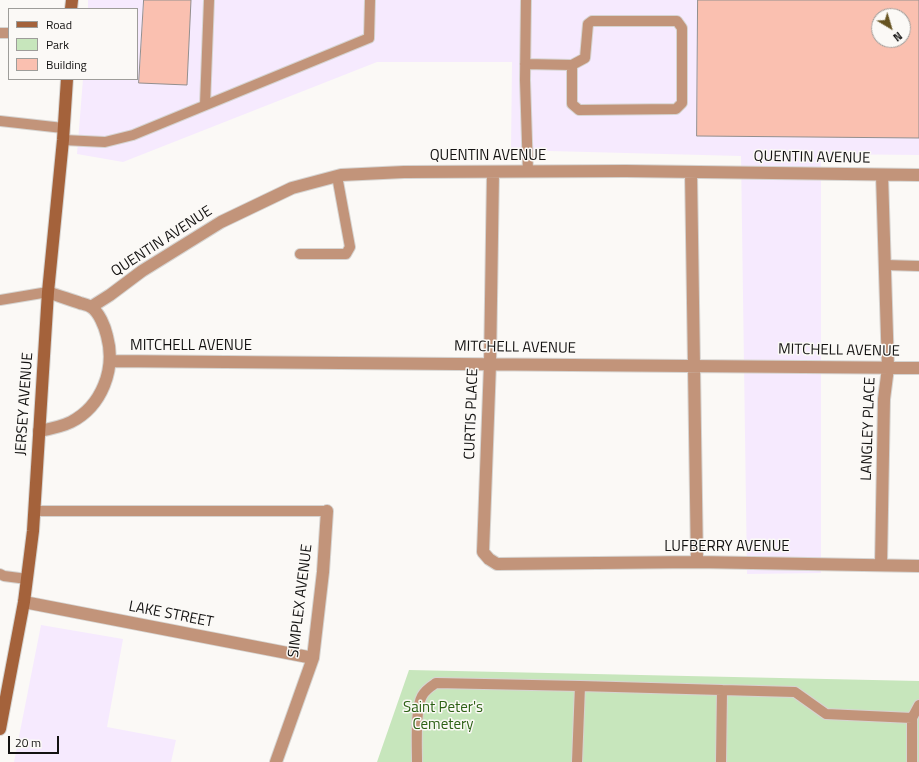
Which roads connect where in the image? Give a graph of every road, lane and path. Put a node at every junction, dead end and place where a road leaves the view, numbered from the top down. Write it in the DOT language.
graph roads {
  1 [pos="209,0"];
  2 [pos="370,0"];
  3 [pos="526,0"];
  4 [pos="525,64"];
  5 [pos="572,65"];
  6 [pos="66,80"];
  7 [pos="205,105"];
  8 [pos="0,121"];
  9 [pos="63,134"];
  10 [pos="493,172"];
  11 [pos="528,172"];
  12 [pos="691,172"];
  13 [pos="882,175"];
  14 [pos="919,175"];
  15 [pos="337,176"];
  16 [pos="300,254"];
  17 [pos="885,265"];
  18 [pos="919,266"];
  19 [pos="48,292"];
  20 [pos="0,300"];
  21 [pos="91,306"];
  22 [pos="110,361"];
  23 [pos="490,364"];
  24 [pos="694,366"];
  25 [pos="888,368"];
  26 [pos="919,368"];
  27 [pos="39,431"];
  28 [pos="34,511"];
  29 [pos="326,511"];
  30 [pos="698,562"];
  31 [pos="536,564"];
  32 [pos="881,565"];
  33 [pos="919,566"];
  34 [pos="0,574"];
  35 [pos="27,579"];
  36 [pos="24,602"];
  37 [pos="313,658"];
  38 [pos="580,686"];
  39 [pos="722,690"];
  40 [pos="919,705"];
  41 [pos="912,718"];
  42 [pos="0,729"];
  43 [pos="276,762"];
  44 [pos="417,762"];
  45 [pos="578,762"];
  46 [pos="721,762"];
  47 [pos="912,762"];
  1 -- 7 [label="lane"];
  2 -- 7 [label="lane"];
  3 -- 4 [label="lane"];
  4 -- 5 [label="lane"];
  4 -- 11 [label="lane"];
  5 -- 5 [label="lane"];
  6 -- 9 [label="street, JERSEY AVENUE"];
  7 -- 9 [label="lane"];
  8 -- 9 [label="lane"];
  9 -- 19 [label="street, JERSEY AVENUE"];
  10 -- 11 [label="street, QUENTIN AVENUE"];
  10 -- 15 [label="street, QUENTIN AVENUE"];
  10 -- 23 [label="street, CURTIS PLACE"];
  11 -- 12 [label="street, QUENTIN AVENUE"];
  12 -- 13 [label="street, QUENTIN AVENUE"];
  12 -- 24 [label="street"];
  13 -- 14 [label="street, QUENTIN AVENUE"];
  13 -- 17 [label="street, LANGLEY PLACE"];
  15 -- 16 [label="lane"];
  15 -- 21 [label="street, QUENTIN AVENUE"];
  17 -- 18 [label="lane"];
  17 -- 25 [label="street, LANGLEY PLACE"];
  19 -- 20 [label="lane"];
  19 -- 21 [label="street"];
  19 -- 27 [label="street, JERSEY AVENUE"];
  21 -- 22 [label="street"];
  22 -- 23 [label="street, MITCHELL AVENUE"];
  22 -- 27 [label="street"];
  23 -- 24 [label="street, MITCHELL AVENUE"];
  23 -- 31 [label="street, CURTIS PLACE"];
  24 -- 25 [label="street, MITCHELL AVENUE"];
  24 -- 30 [label="street"];
  25 -- 26 [label="street, MITCHELL AVENUE"];
  25 -- 32 [label="street, LANGLEY PLACE"];
  27 -- 28 [label="street, JERSEY AVENUE"];
  28 -- 29 [label="lane"];
  28 -- 35 [label="street, JERSEY AVENUE"];
  29 -- 37 [label="street, SIMPLEX AVENUE"];
  30 -- 31 [label="street, LUFBERRY AVENUE"];
  30 -- 32 [label="street, LUFBERRY AVENUE"];
  32 -- 33 [label="street, LUFBERRY AVENUE"];
  34 -- 35 [label="lane"];
  35 -- 36 [label="street, JERSEY AVENUE"];
  36 -- 37 [label="street, LAKE STREET"];
  36 -- 42 [label="street, JERSEY AVENUE"];
  37 -- 43 [label="street, SIMPLEX AVENUE"];
  38 -- 39 [label="lane"];
  38 -- 44 [label="lane"];
  38 -- 45 [label="lane"];
  39 -- 41 [label="lane"];
  39 -- 46 [label="lane"];
  40 -- 41 [label="lane"];
  41 -- 47 [label="lane"];
}
